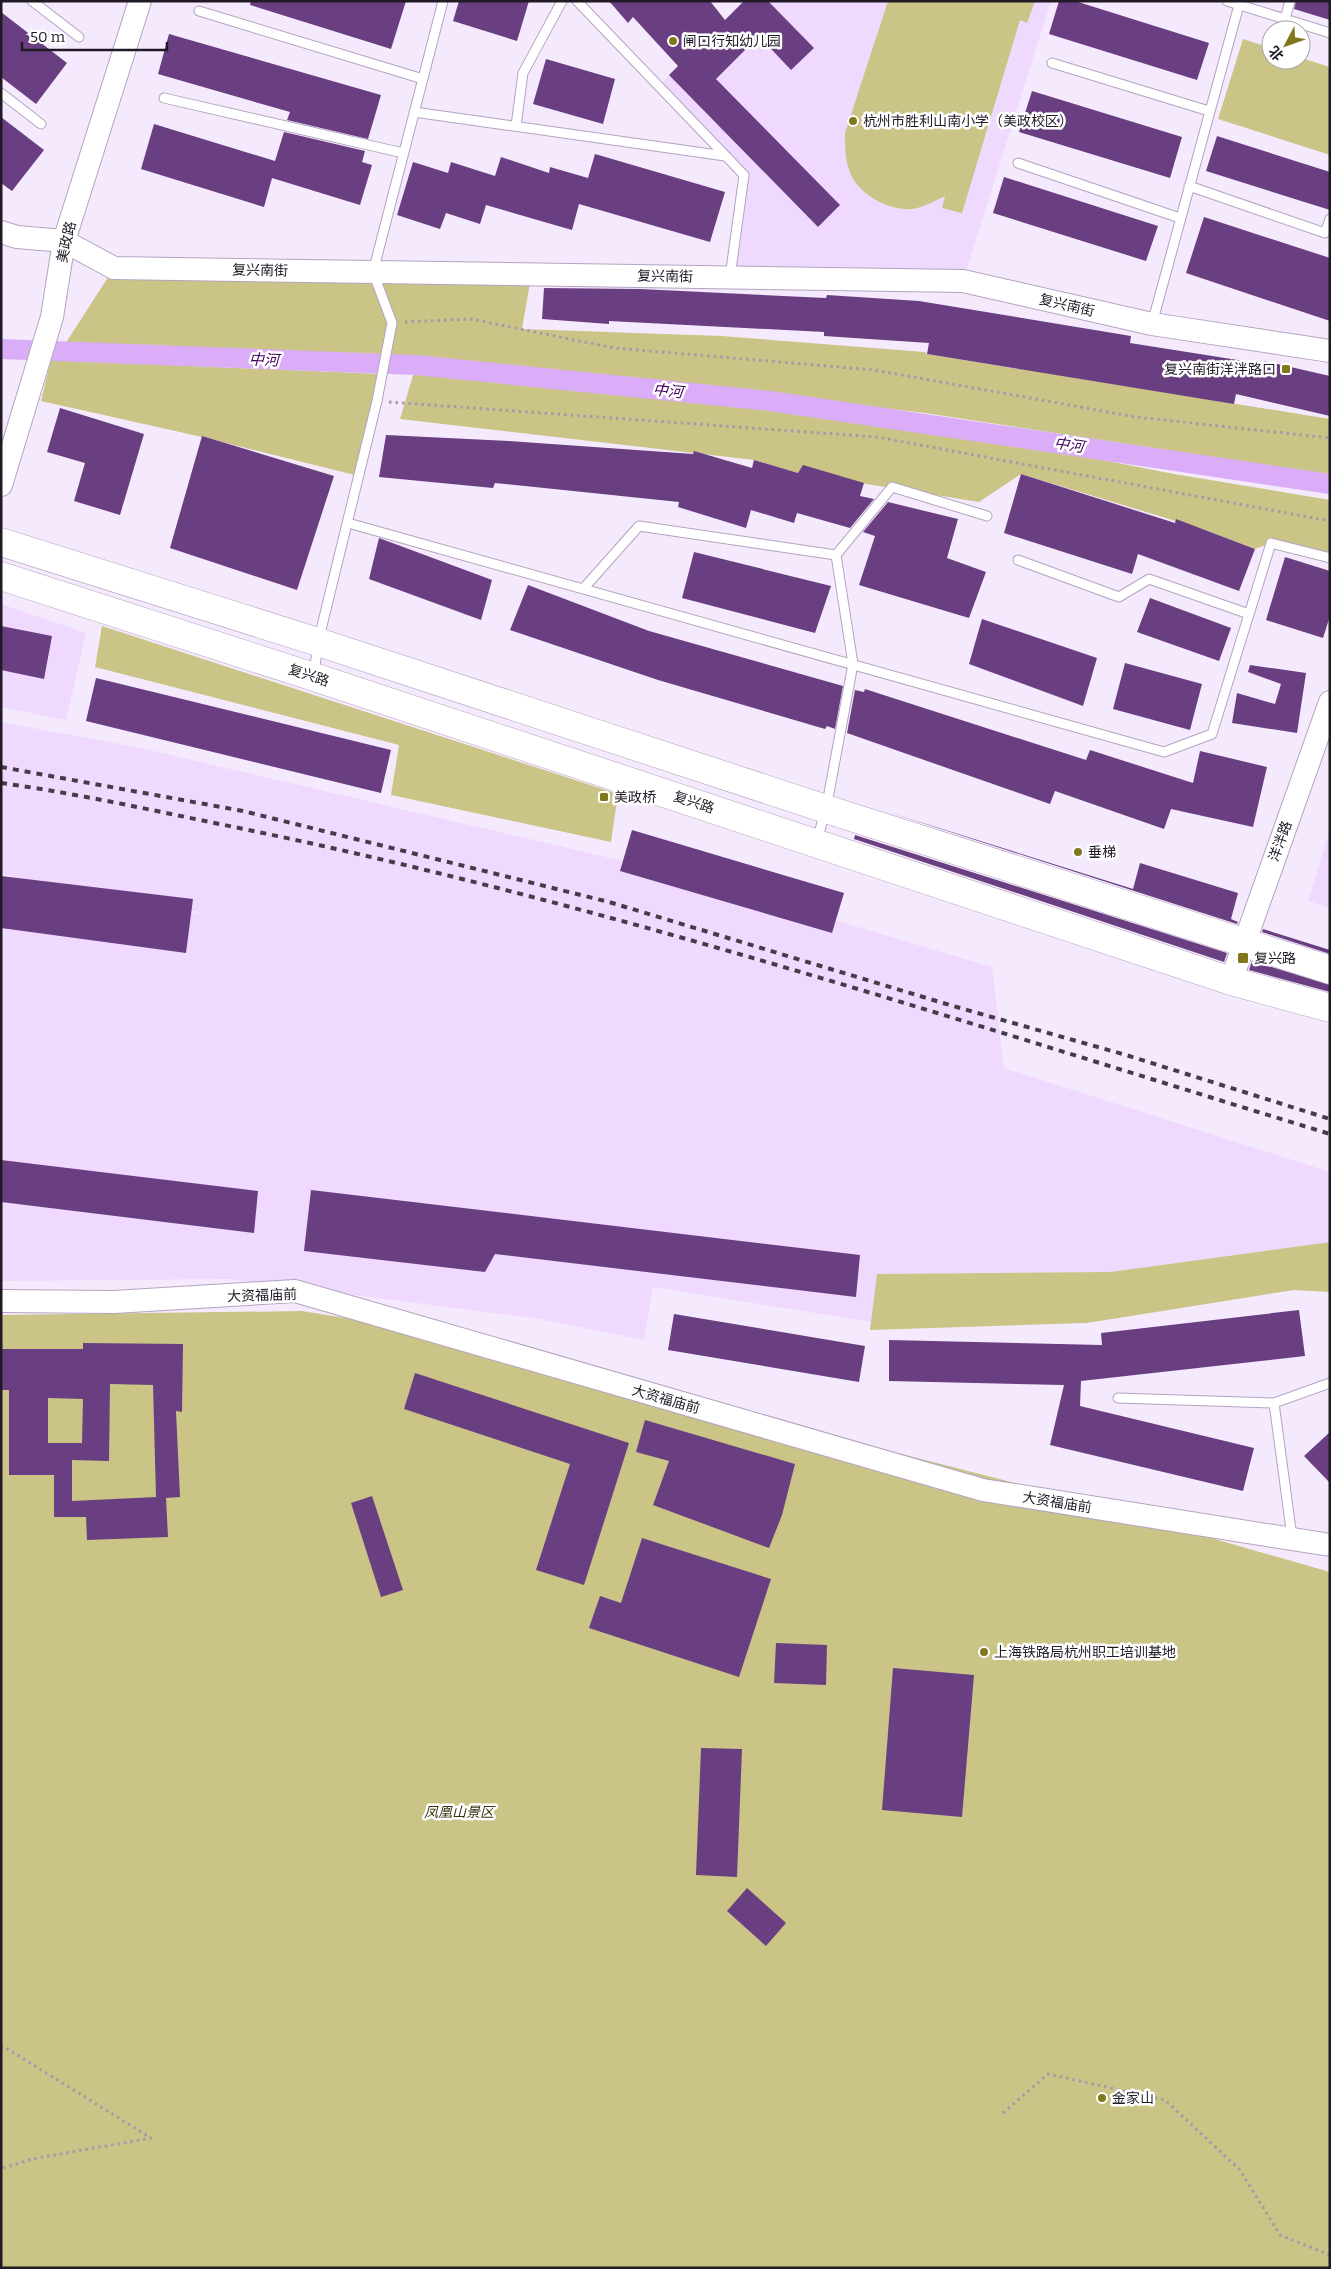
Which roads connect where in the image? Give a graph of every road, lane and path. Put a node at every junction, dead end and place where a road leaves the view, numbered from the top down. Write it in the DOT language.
graph roads {
  1 [pos="32,1"];
  2 [pos="140,1"];
  3 [pos="443,1"];
  4 [pos="562,1"];
  5 [pos="577,1"];
  6 [pos="1227,1"];
  7 [pos="1290,1"];
  8 [pos="1238,5"];
  9 [pos="199,11"];
  10 [pos="1285,19"];
  11 [pos="1330,33"];
  12 [pos="79,37"];
  13 [pos="1052,63"];
  14 [pos="422,79"];
  15 [pos="1,93"];
  16 [pos="164,98"];
  17 [pos="414,112"];
  18 [pos="1210,112"];
  19 [pos="41,124"];
  20 [pos="516,126"];
  21 [pos="403,153"];
  22 [pos="725,156"];
  23 [pos="1018,162"];
  24 [pos="1189,186"];
  25 [pos="1180,218"];
  26 [pos="1330,218"];
  27 [pos="1,232"];
  28 [pos="64,241"];
  29 [pos="373,272"];
  30 [pos="730,277"];
  31 [pos="392,323"];
  32 [pos="1152,324"];
  33 [pos="1330,352"];
  34 [pos="377,401"];
  35 [pos="1330,438"];
  36 [pos="1,485"];
  37 [pos="987,516"];
  38 [pos="1330,521"];
  39 [pos="348,523"];
  40 [pos="1,542"];
  41 [pos="836,556"];
  42 [pos="1330,558"];
  43 [pos="1018,560"];
  44 [pos="1,576"];
  45 [pos="583,589"];
  46 [pos="1249,614"];
  47 [pos="318,642"];
  48 [pos="853,664"];
  49 [pos="314,677"];
  50 [pos="1330,702"];
  51 [pos="826,809"];
  52 [pos="816,843"];
  53 [pos="1244,944"];
  54 [pos="1330,970"];
  55 [pos="1231,980"];
  56 [pos="1330,1008"];
  57 [pos="1,1301"];
  58 [pos="1330,1383"];
  59 [pos="1118,1398"];
  60 [pos="1274,1404"];
  61 [pos="1292,1539"];
  62 [pos="1330,1545"];
  63 [pos="1,2045"];
  64 [pos="1003,2113"];
  65 [pos="1,2169"];
  66 [pos="1330,2255"];
  1 -- 12 [label="lane"];
  2 -- 28 [label="street, 美政路"];
  3 -- 14 [label="lane"];
  4 -- 20 [label="lane"];
  5 -- 22 [label="lane"];
  6 -- 8 [label="lane"];
  7 -- 10 [label="lane"];
  8 -- 10 [label="lane"];
  8 -- 18 [label="lane"];
  9 -- 14 [label="lane"];
  10 -- 11 [label="lane"];
  13 -- 18 [label="lane"];
  14 -- 17 [label="lane"];
  15 -- 19 [label="lane"];
  16 -- 21 [label="lane"];
  17 -- 20 [label="lane"];
  17 -- 21 [label="lane"];
  18 -- 24 [label="lane"];
  20 -- 22 [label="lane"];
  21 -- 29 [label="lane"];
  22 -- 30 [label="lane"];
  23 -- 25 [label="lane"];
  24 -- 25 [label="lane"];
  24 -- 26 [label="lane"];
  25 -- 32 [label="lane"];
  27 -- 28 [label="street, 复兴南街"];
  28 -- 29 [label="street, 复兴南街"];
  28 -- 36 [label="street, 美政路"];
  29 -- 30 [label="street, 复兴南街"];
  29 -- 31 [label="lane"];
  30 -- 32 [label="street, 复兴南街"];
  31 -- 34 [label="lane"];
  31 -- 35 [label="path"];
  32 -- 33 [label="street, 复兴南街"];
  34 -- 38 [label="path"];
  34 -- 39 [label="lane"];
  37 -- 41 [label="lane"];
  39 -- 45 [label="lane"];
  39 -- 47 [label="lane"];
  40 -- 47 [label="main road"];
  41 -- 45 [label="lane"];
  41 -- 48 [label="lane"];
  42 -- 46 [label="lane"];
  43 -- 46 [label="lane"];
  44 -- 49 [label="main road, 复兴路"];
  45 -- 48 [label="lane"];
  46 -- 48 [label="lane"];
  47 -- 49 [label="lane"];
  47 -- 51 [label="main road"];
  48 -- 51 [label="lane"];
  49 -- 52 [label="main road, 复兴路"];
  50 -- 53 [label="street, 洋泮路"];
  51 -- 52 [label="lane"];
  51 -- 53 [label="main road"];
  52 -- 55 [label="main road, 复兴路"];
  53 -- 54 [label="main road"];
  53 -- 55 [label="street, 洋泮路"];
  55 -- 56 [label="main road, 复兴路"];
  57 -- 61 [label="street, 大资福庙前"];
  58 -- 60 [label="lane"];
  59 -- 60 [label="lane"];
  60 -- 61 [label="lane"];
  61 -- 62 [label="street, 大资福庙前"];
  63 -- 65 [label="path"];
  64 -- 66 [label="path"];
}
